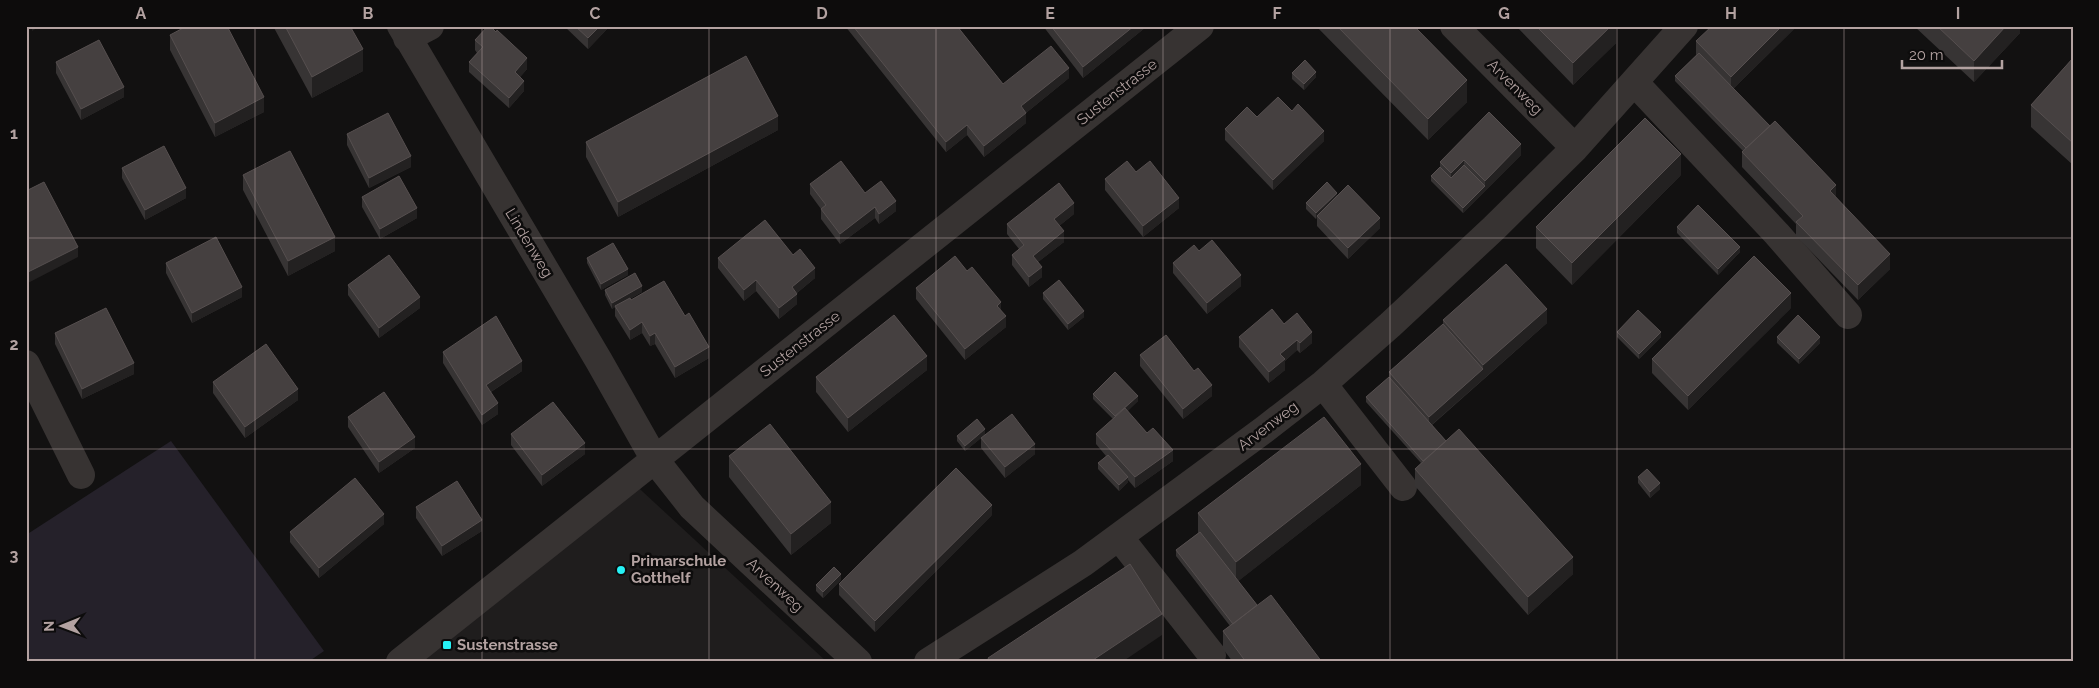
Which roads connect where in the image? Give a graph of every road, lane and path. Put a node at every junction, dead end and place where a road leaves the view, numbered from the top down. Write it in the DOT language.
graph roads {
  1 [pos="1200,26"];
  2 [pos="1454,26"];
  3 [pos="1684,26"];
  4 [pos="413,30"];
  5 [pos="1635,82"];
  6 [pos="1575,148"];
  7 [pos="1848,315"];
  8 [pos="26,364"];
  9 [pos="1323,384"];
  10 [pos="655,460"];
  11 [pos="81,474"];
  12 [pos="1404,487"];
  13 [pos="1119,537"];
  14 [pos="1212,655"];
  15 [pos="400,662"];
  16 [pos="858,662"];
  17 [pos="928,662"];
  1 -- 10 [label="street, Sustenstrasse"];
  2 -- 6 [label="street, Arvenweg"];
  3 -- 5 [label="street, Arvenweg"];
  4 -- 10 [label="street, Lindenweg"];
  5 -- 6 [label="street, Arvenweg"];
  5 -- 7 [label="street"];
  6 -- 9 [label="street, Arvenweg"];
  8 -- 11 [label="street"];
  9 -- 12 [label="street"];
  9 -- 13 [label="street, Arvenweg"];
  10 -- 15 [label="street, Sustenstrasse"];
  10 -- 16 [label="street, Arvenweg"];
  13 -- 14 [label="street"];
  13 -- 17 [label="street, Arvenweg"];
}
